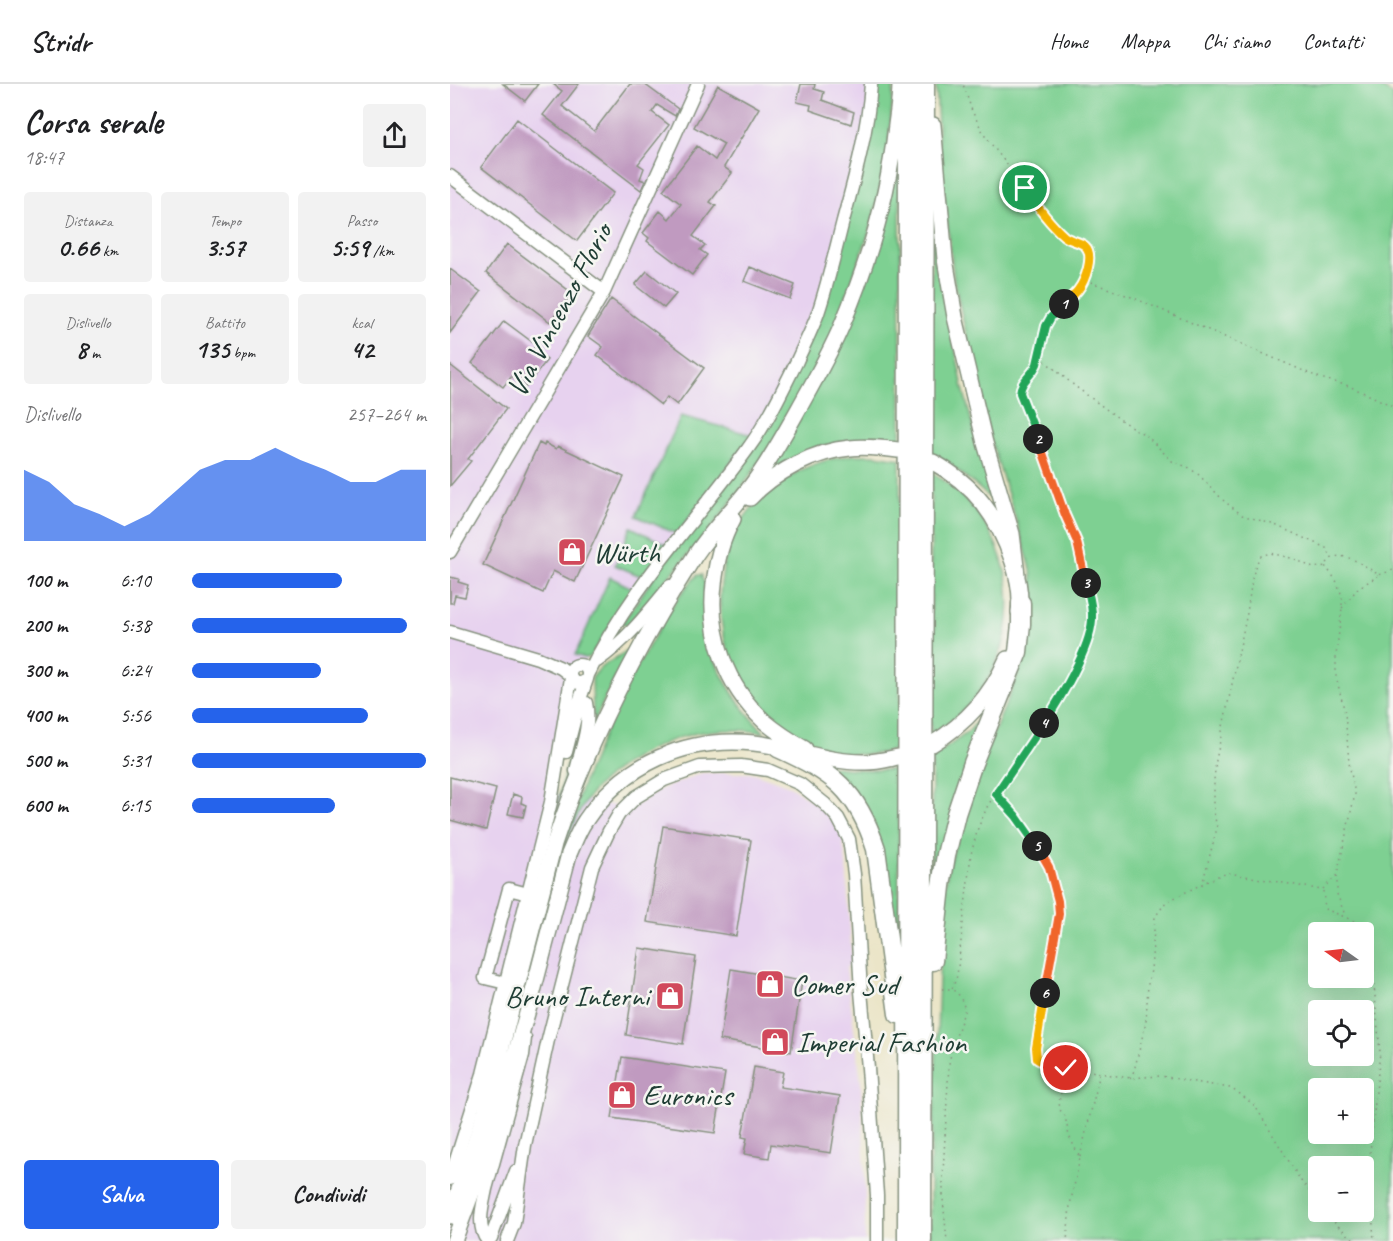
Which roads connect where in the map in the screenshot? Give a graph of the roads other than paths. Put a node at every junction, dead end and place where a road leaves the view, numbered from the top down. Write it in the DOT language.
graph roads {
  1 [pos="698,84"];
  2 [pos="871,84"];
  3 [pos="900,84"];
  4 [pos="909,84"];
  5 [pos="925,84"];
  6 [pos="932,84"];
  7 [pos="450,176"];
  8 [pos="604,292"];
  9 [pos="898,450"];
  10 [pos="933,462"];
  11 [pos="756,479"];
  12 [pos="744,504"];
  13 [pos="733,519"];
  14 [pos="708,540"];
  15 [pos="450,552"];
  16 [pos="696,555"];
  17 [pos="1017,575"];
  18 [pos="1021,603"];
  19 [pos="618,619"];
  20 [pos="634,630"];
  21 [pos="450,632"];
  22 [pos="581,673"];
  23 [pos="582,700"];
  24 [pos="932,744"];
  25 [pos="778,748"];
  26 [pos="816,756"];
  27 [pos="898,757"];
  28 [pos="551,802"];
  29 [pos="567,804"];
  30 [pos="522,892"];
  31 [pos="506,983"];
  32 [pos="530,1003"];
  33 [pos="525,1144"];
  34 [pos="922,1157"];
  35 [pos="450,1179"];
  36 [pos="907,1183"];
  37 [pos="450,1216"];
  38 [pos="491,1240"];
  39 [pos="454,1241"];
  40 [pos="507,1241"];
  41 [pos="877,1241"];
  42 [pos="907,1241"];
  43 [pos="922,1241"];
  1 -- 8 [label="street, Via Vincenzo Florio"];
  2 -- 19 [label="street"];
  3 -- 11 [label="main road"];
  4 -- 36 [label="highway"];
  5 -- 34 [label="highway"];
  6 -- 17 [label="main road"];
  7 -- 8 [label="street"];
  8 -- 15 [label="street, Via Vincenzo Florio"];
  9 -- 12 [label="main road"];
  10 -- 17 [label="main road"];
  11 -- 12 [label="main road"];
  11 -- 14 [label="main road"];
  12 -- 13 [label="main road"];
  13 -- 14 [label="main road"];
  13 -- 26 [label="main road"];
  14 -- 16 [label="main road"];
  16 -- 20 [label="street"];
  16 -- 29 [label="main road"];
  17 -- 18 [label="main road"];
  18 -- 24 [label="main road"];
  18 -- 34 [label="highway"];
  19 -- 20 [label="street"];
  19 -- 22 [label="street"];
  20 -- 22 [label="street"];
  21 -- 22 [label="street"];
  22 -- 23 [label="street"];
  22 -- 28 [label="street"];
  23 -- 28 [label="street"];
  23 -- 29 [label="street"];
  25 -- 26 [label="main road"];
  25 -- 32 [label="main road"];
  25 -- 36 [label="highway"];
  26 -- 27 [label="main road"];
  28 -- 30 [label="street"];
  29 -- 37 [label="main road"];
  30 -- 31 [label="street"];
  30 -- 31 [label="street"];
  31 -- 35 [label="street"];
  32 -- 38 [label="street"];
  32 -- 39 [label="main road"];
  33 -- 38 [label="street"];
  33 -- 40 [label="street"];
  33 -- 41 [label="street"];
  34 -- 43 [label="highway"];
  36 -- 42 [label="highway"];
}
